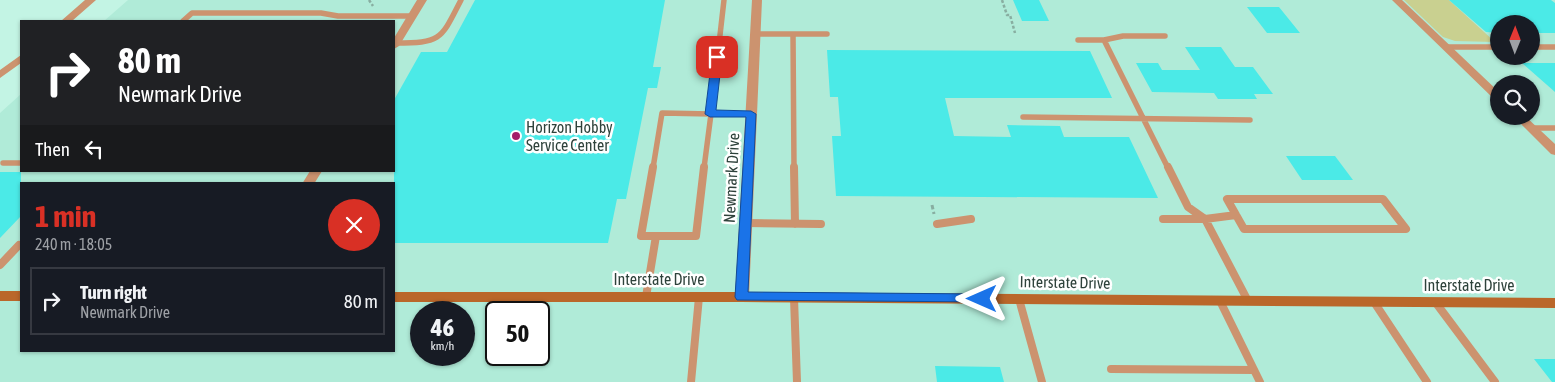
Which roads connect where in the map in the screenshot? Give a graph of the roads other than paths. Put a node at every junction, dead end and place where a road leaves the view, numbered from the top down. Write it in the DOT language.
graph roads {
  1 [pos="92,0"];
  2 [pos="422,0"];
  3 [pos="461,0"];
  4 [pos="724,0"];
  5 [pos="757,0"];
  6 [pos="1397,0"];
  7 [pos="412,16"];
  8 [pos="336,19"];
  9 [pos="67,20"];
  10 [pos="184,20"];
  11 [pos="755,34"];
  12 [pos="793,34"];
  13 [pos="828,34"];
  14 [pos="1165,36"];
  15 [pos="1078,40"];
  16 [pos="1104,40"];
  17 [pos="395,45"];
  18 [pos="1446,47"];
  19 [pos="1490,47"];
  20 [pos="1540,47"];
  21 [pos="1555,47"];
  22 [pos="20,59"];
  23 [pos="0,75"];
  24 [pos="1490,89"];
  25 [pos="710,114"];
  26 [pos="751,114"];
  27 [pos="1023,116"];
  28 [pos="1143,118"];
  29 [pos="1250,120"];
  30 [pos="1527,125"];
  31 [pos="1530,128"];
  32 [pos="1555,128"];
  33 [pos="1555,151"];
  34 [pos="3,163"];
  35 [pos="20,163"];
  36 [pos="1236,215"];
  37 [pos="971,219"];
  38 [pos="1163,219"];
  39 [pos="1205,219"];
  40 [pos="746,223"];
  41 [pos="795,224"];
  42 [pos="821,224"];
  43 [pos="937,224"];
  44 [pos="656,236"];
  45 [pos="18,245"];
  46 [pos="0,265"];
  47 [pos="0,296"];
  48 [pos="20,296"];
  49 [pos="395,297"];
  50 [pos="646,297"];
  51 [pos="699,297"];
  52 [pos="742,297"];
  53 [pos="794,298"];
  54 [pos="1019,299"];
  55 [pos="1220,301"];
  56 [pos="1248,301"];
  57 [pos="1374,302"];
  58 [pos="1436,302"];
  59 [pos="1555,303"];
  60 [pos="1111,369"];
  61 [pos="1254,370"];
  62 [pos="691,382"];
  63 [pos="797,382"];
  64 [pos="1042,382"];
  65 [pos="1260,382"];
  66 [pos="1428,382"];
  67 [pos="1495,382"];
  1 -- 9 [label="street"];
  2 -- 7 [label="street"];
  3 -- 17 [label="lane"];
  4 -- 25 [label="lane"];
  5 -- 11 [label="street, Newmark Drive"];
  6 -- 18 [label="street"];
  7 -- 8 [label="lane"];
  7 -- 17 [label="street"];
  8 -- 10 [label="lane"];
  11 -- 12 [label="lane"];
  11 -- 26 [label="street, Newmark Drive"];
  12 -- 13 [label="lane"];
  12 -- 41 [label="lane"];
  14 -- 16 [label="lane"];
  15 -- 16 [label="lane"];
  16 -- 28 [label="lane"];
  18 -- 19 [label="lane"];
  18 -- 24 [label="street"];
  20 -- 21 [label="lane"];
  22 -- 23 [label="street"];
  25 -- 26 [label="lane"];
  25 -- 44 [label="lane"];
  25 -- 44 [label="lane"];
  26 -- 40 [label="street, Newmark Drive"];
  27 -- 28 [label="lane"];
  28 -- 29 [label="lane"];
  28 -- 39 [label="lane"];
  30 -- 31 [label="street"];
  31 -- 32 [label="lane"];
  31 -- 33 [label="street"];
  34 -- 35 [label="lane"];
  36 -- 36 [label="lane"];
  36 -- 39 [label="lane"];
  37 -- 43 [label="lane"];
  38 -- 39 [label="lane"];
  39 -- 56 [label="lane"];
  40 -- 41 [label="lane"];
  40 -- 52 [label="street, Newmark Drive"];
  41 -- 42 [label="lane"];
  44 -- 50 [label="lane"];
  45 -- 46 [label="lane"];
  47 -- 48 [label="main road"];
  49 -- 50 [label="main road, Interstate Drive"];
  50 -- 51 [label="main road, Interstate Drive"];
  51 -- 52 [label="main road, Interstate Drive"];
  51 -- 62 [label="lane"];
  52 -- 53 [label="main road, Interstate Drive"];
  53 -- 54 [label="main road, Interstate Drive"];
  53 -- 63 [label="lane"];
  54 -- 55 [label="main road, Interstate Drive"];
  54 -- 64 [label="lane"];
  55 -- 56 [label="main road, Interstate Drive"];
  55 -- 61 [label="lane"];
  56 -- 57 [label="main road, Interstate Drive"];
  57 -- 58 [label="main road, Interstate Drive"];
  57 -- 66 [label="lane"];
  58 -- 59 [label="main road, Interstate Drive"];
  58 -- 67 [label="lane"];
  60 -- 61 [label="lane"];
  61 -- 65 [label="lane"];
}
